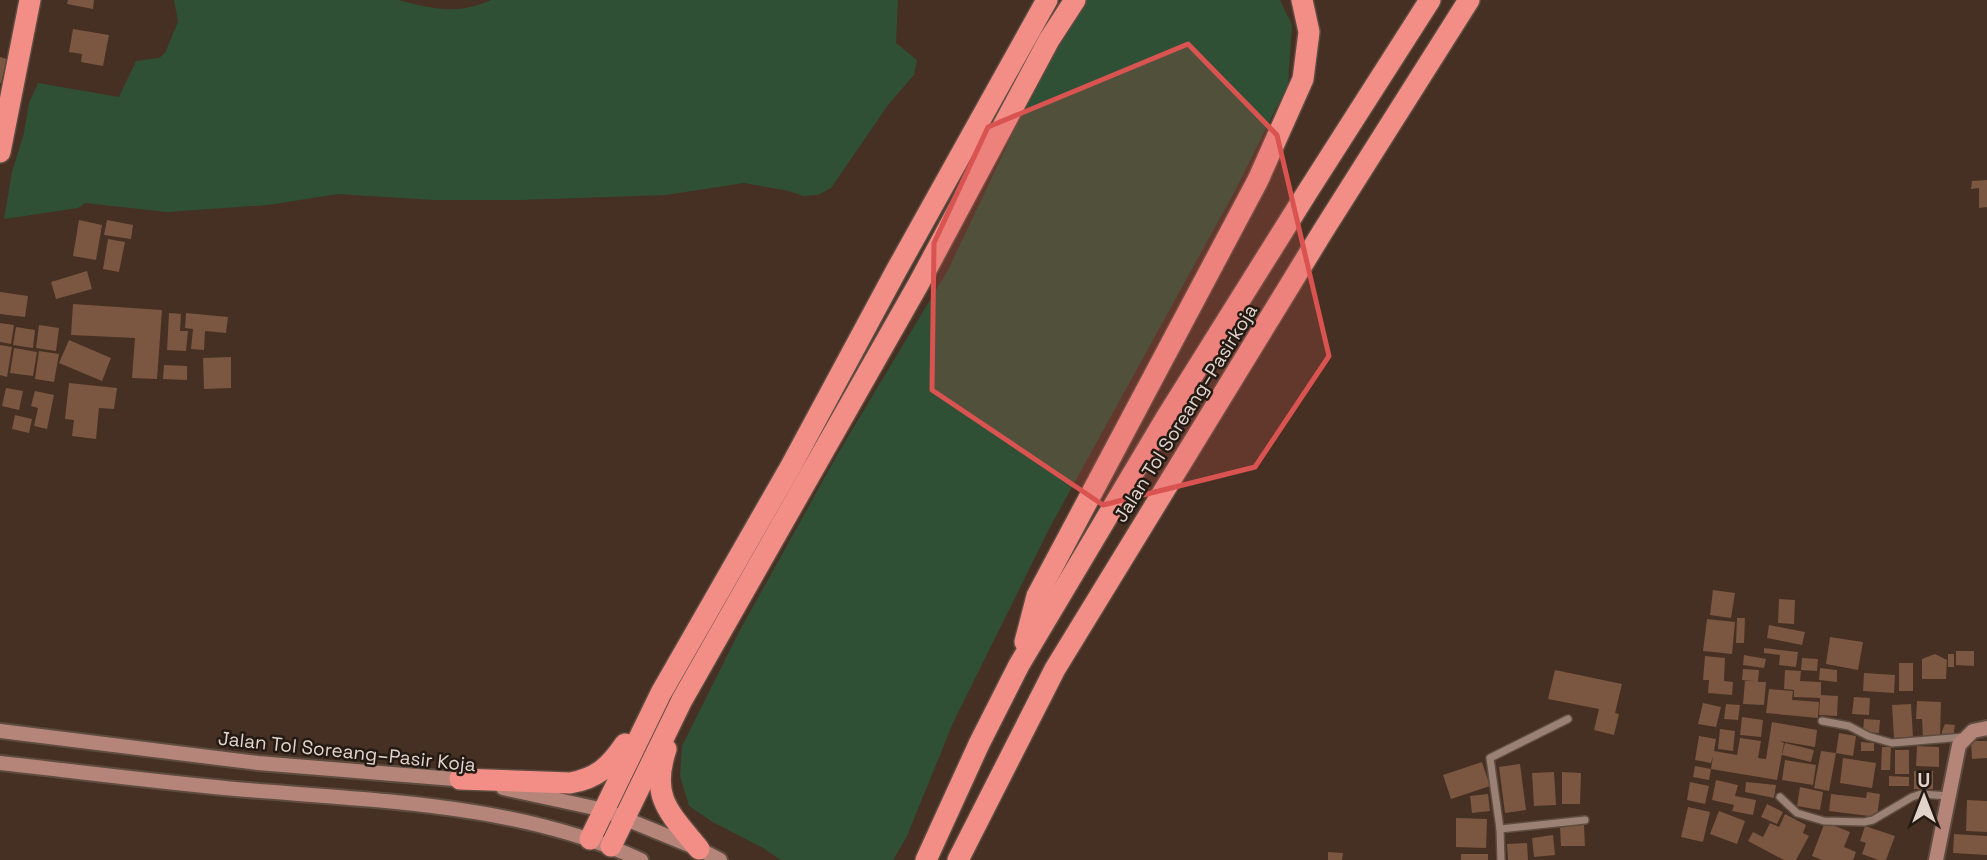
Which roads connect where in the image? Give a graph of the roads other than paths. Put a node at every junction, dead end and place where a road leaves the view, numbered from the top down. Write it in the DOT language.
graph roads {
  1 [pos="30,0"];
  2 [pos="1047,0"];
  3 [pos="1075,0"];
  4 [pos="1302,0"];
  5 [pos="1430,0"];
  6 [pos="1469,0"];
  7 [pos="0,152"];
  8 [pos="1019,665"];
  9 [pos="660,693"];
  10 [pos="682,700"];
  11 [pos="1568,719"];
  12 [pos="1822,721"];
  13 [pos="1987,729"];
  14 [pos="0,731"];
  15 [pos="1966,737"];
  16 [pos="0,763"];
  17 [pos="460,779"];
  18 [pos="1950,796"];
  19 [pos="1780,797"];
  20 [pos="613,814"];
  21 [pos="1585,820"];
  22 [pos="1500,829"];
  23 [pos="590,839"];
  24 [pos="611,846"];
  25 [pos="699,849"];
  26 [pos="642,860"];
  27 [pos="720,860"];
  28 [pos="926,860"];
  29 [pos="958,860"];
  30 [pos="1501,860"];
  31 [pos="1936,860"];
  1 -- 7 [label="highway"];
  2 -- 9 [label="highway"];
  3 -- 10 [label="highway"];
  4 -- 8 [label="highway"];
  5 -- 8 [label="highway, Jalan Tol Soreang–Pasirkoja"];
  6 -- 29 [label="highway, Jalan Tol Soreang–Pasirkoja"];
  8 -- 28 [label="highway, Jalan Tol Soreang–Pasirkoja"];
  9 -- 17 [label="highway"];
  9 -- 20 [label="highway"];
  10 -- 20 [label="highway"];
  10 -- 25 [label="highway"];
  11 -- 22 [label="street"];
  12 -- 15 [label="street"];
  13 -- 15 [label="street"];
  14 -- 17 [label="street, Jalan Tol Soreang–Pasir Koja"];
  15 -- 18 [label="street"];
  16 -- 23 [label="street"];
  17 -- 20 [label="street, Jalan Tol Soreang–Pasir Koja"];
  18 -- 19 [label="street"];
  18 -- 31 [label="street"];
  20 -- 23 [label="highway"];
  20 -- 24 [label="highway"];
  20 -- 25 [label="street, Jalan Tol Soreang–Pasir Koja"];
  21 -- 22 [label="street"];
  22 -- 30 [label="street"];
  23 -- 24 [label="street"];
  24 -- 26 [label="street"];
  25 -- 27 [label="street, Jalan Tol Soreang–Pasir Koja"];
}
